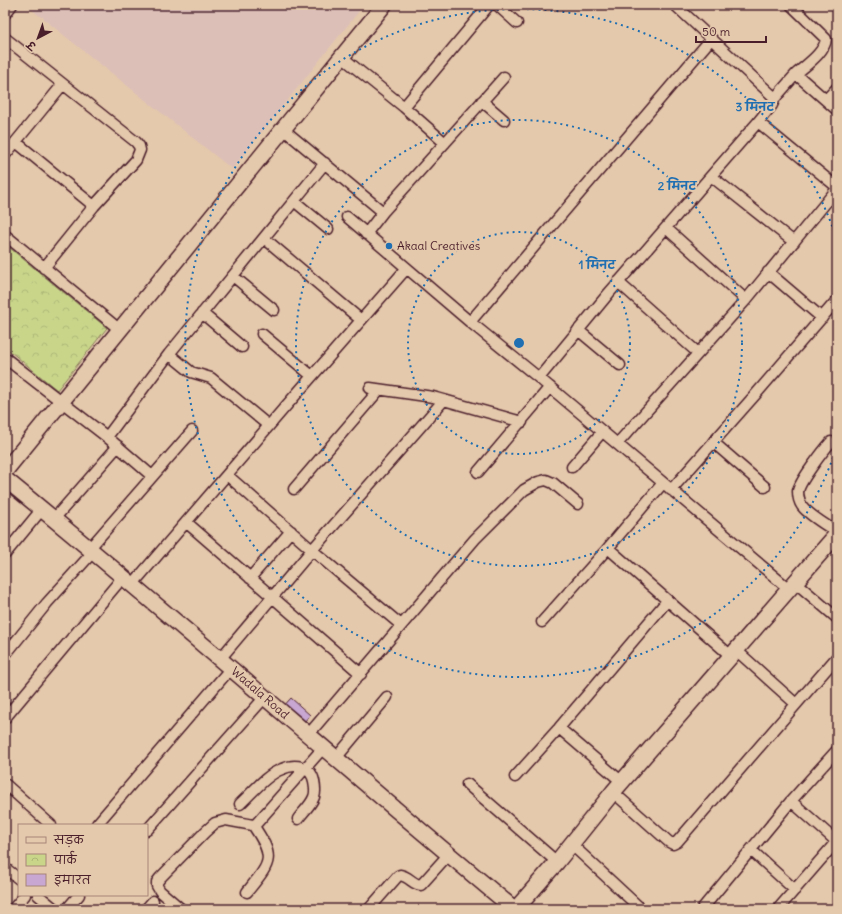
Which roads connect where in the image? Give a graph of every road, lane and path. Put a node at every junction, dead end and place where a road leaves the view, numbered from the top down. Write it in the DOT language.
graph roads {
  1 [pos="12,5"];
  2 [pos="384,5"];
  3 [pos="489,5"];
  4 [pos="497,5"];
  5 [pos="675,5"];
  6 [pos="791,5"];
  7 [pos="5,14"];
  8 [pos="517,23"];
  9 [pos="5,38"];
  10 [pos="711,39"];
  11 [pos="342,58"];
  12 [pos="796,74"];
  13 [pos="504,76"];
  14 [pos="63,84"];
  15 [pos="837,88"];
  16 [pos="775,98"];
  17 [pos="826,100"];
  18 [pos="482,101"];
  19 [pos="404,107"];
  20 [pos="837,110"];
  21 [pos="504,120"];
  22 [pos="758,122"];
  23 [pos="283,129"];
  24 [pos="16,142"];
  25 [pos="445,143"];
  26 [pos="5,155"];
  27 [pos="325,164"];
  28 [pos="711,176"];
  29 [pos="837,188"];
  30 [pos="294,201"];
  31 [pos="94,206"];
  32 [pos="383,212"];
  33 [pos="347,218"];
  34 [pos="328,228"];
  35 [pos="666,228"];
  36 [pos="366,234"];
  37 [pos="5,235"];
  38 [pos="264,238"];
  39 [pos="794,242"];
  40 [pos="44,268"];
  41 [pos="406,269"];
  42 [pos="768,272"];
  43 [pos="233,276"];
  44 [pos="618,282"];
  45 [pos="746,300"];
  46 [pos="837,300"];
  47 [pos="274,310"];
  48 [pos="202,314"];
  49 [pos="822,318"];
  50 [pos="361,320"];
  51 [pos="470,322"];
  52 [pos="120,330"];
  53 [pos="578,330"];
  54 [pos="262,334"];
  55 [pos="242,347"];
  56 [pos="698,353"];
  57 [pos="169,354"];
  58 [pos="5,358"];
  59 [pos="620,365"];
  60 [pos="312,376"];
  61 [pos="539,378"];
  62 [pos="550,387"];
  63 [pos="444,400"];
  64 [pos="61,402"];
  65 [pos="522,422"];
  66 [pos="269,426"];
  67 [pos="192,431"];
  68 [pos="602,432"];
  69 [pos="107,437"];
  70 [pos="713,442"];
  71 [pos="831,442"];
  72 [pos="617,444"];
  73 [pos="118,446"];
  74 [pos="572,467"];
  75 [pos="5,471"];
  76 [pos="478,472"];
  77 [pos="227,475"];
  78 [pos="152,476"];
  79 [pos="5,478"];
  80 [pos="667,486"];
  81 [pos="765,487"];
  82 [pos="294,489"];
  83 [pos="578,504"];
  84 [pos="42,509"];
  85 [pos="54,519"];
  86 [pos="186,522"];
  87 [pos="291,531"];
  88 [pos="837,533"];
  89 [pos="608,548"];
  90 [pos="312,550"];
  91 [pos="91,551"];
  92 [pos="5,554"];
  93 [pos="250,578"];
  94 [pos="128,581"];
  95 [pos="792,586"];
  96 [pos="272,597"];
  97 [pos="667,601"];
  98 [pos="837,618"];
  99 [pos="542,622"];
  100 [pos="401,624"];
  101 [pos="734,653"];
  102 [pos="5,655"];
  103 [pos="837,657"];
  104 [pos="225,664"];
  105 [pos="361,674"];
  106 [pos="265,697"];
  107 [pos="386,697"];
  108 [pos="796,704"];
  109 [pos="5,718"];
  110 [pos="560,728"];
  111 [pos="308,735"];
  112 [pos="323,748"];
  113 [pos="837,750"];
  114 [pos="336,758"];
  115 [pos="306,768"];
  116 [pos="515,777"];
  117 [pos="5,784"];
  118 [pos="467,784"];
  119 [pos="617,787"];
  120 [pos="792,801"];
  121 [pos="240,804"];
  122 [pos="298,819"];
  123 [pos="50,824"];
  124 [pos="97,824"];
  125 [pos="254,825"];
  126 [pos="148,829"];
  127 [pos="837,841"];
  128 [pos="570,844"];
  129 [pos="751,850"];
  130 [pos="448,854"];
  131 [pos="557,862"];
  132 [pos="5,868"];
  133 [pos="18,878"];
  134 [pos="795,890"];
  135 [pos="247,892"];
  136 [pos="24,896"];
  137 [pos="39,896"];
  138 [pos="78,896"];
  139 [pos="12,909"];
  140 [pos="55,909"];
  141 [pos="67,909"];
  142 [pos="181,909"];
  143 [pos="369,909"];
  144 [pos="515,909"];
  145 [pos="640,909"];
  146 [pos="702,909"];
  147 [pos="778,909"];
  1 -- 7 [label="street"];
  2 -- 11 [label="street"];
  3 -- 19 [label="street"];
  4 -- 8 [label="street"];
  5 -- 10 [label="street"];
  6 -- 12 [label="street"];
  9 -- 14 [label="street"];
  10 -- 16 [label="street"];
  10 -- 51 [label="street"];
  11 -- 19 [label="street"];
  11 -- 23 [label="street"];
  12 -- 16 [label="street"];
  12 -- 17 [label="street"];
  13 -- 18 [label="street"];
  14 -- 24 [label="street"];
  14 -- 31 [label="street"];
  15 -- 17 [label="street"];
  16 -- 22 [label="street"];
  17 -- 20 [label="street"];
  18 -- 21 [label="street"];
  18 -- 25 [label="street"];
  19 -- 25 [label="street"];
  22 -- 28 [label="street"];
  22 -- 29 [label="street"];
  23 -- 27 [label="street"];
  23 -- 52 [label="street"];
  24 -- 26 [label="street"];
  24 -- 31 [label="street"];
  25 -- 32 [label="street"];
  27 -- 30 [label="street"];
  27 -- 32 [label="street"];
  28 -- 35 [label="street"];
  28 -- 39 [label="street"];
  29 -- 39 [label="street"];
  30 -- 34 [label="street"];
  30 -- 38 [label="street"];
  31 -- 40 [label="street"];
  32 -- 36 [label="street"];
  33 -- 36 [label="street"];
  35 -- 44 [label="street"];
  35 -- 45 [label="street"];
  36 -- 41 [label="street"];
  37 -- 40 [label="street"];
  38 -- 43 [label="street"];
  38 -- 50 [label="street"];
  39 -- 42 [label="street"];
  40 -- 52 [label="street"];
  41 -- 50 [label="street"];
  41 -- 51 [label="street"];
  42 -- 45 [label="street"];
  42 -- 49 [label="street"];
  43 -- 47 [label="street"];
  43 -- 48 [label="street"];
  44 -- 53 [label="street"];
  44 -- 56 [label="street"];
  45 -- 56 [label="street"];
  46 -- 49 [label="street"];
  48 -- 55 [label="street"];
  48 -- 57 [label="street"];
  49 -- 70 [label="street"];
  50 -- 60 [label="street"];
  51 -- 61 [label="street"];
  52 -- 64 [label="street"];
  53 -- 59 [label="street"];
  53 -- 61 [label="street"];
  54 -- 60 [label="street"];
  56 -- 72 [label="street"];
  57 -- 66 [label="street"];
  57 -- 69 [label="street"];
  58 -- 64 [label="street"];
  60 -- 66 [label="street"];
  61 -- 62 [label="street"];
  62 -- 65 [label="street"];
  62 -- 68 [label="street"];
  63 -- 65 [label="street"];
  63 -- 82 [label="street"];
  63 -- 90 [label="street"];
  64 -- 69 [label="street"];
  64 -- 75 [label="street"];
  65 -- 76 [label="street"];
  66 -- 77 [label="street"];
  67 -- 78 [label="street"];
  68 -- 72 [label="street"];
  68 -- 74 [label="street"];
  69 -- 73 [label="street"];
  70 -- 80 [label="street"];
  70 -- 81 [label="street"];
  71 -- 88 [label="street"];
  72 -- 80 [label="street"];
  73 -- 78 [label="street"];
  73 -- 85 [label="street"];
  77 -- 86 [label="street"];
  77 -- 87 [label="street"];
  78 -- 91 [label="street"];
  79 -- 84 [label="street, Wadala Road"];
  80 -- 89 [label="street"];
  80 -- 95 [label="street"];
  83 -- 100 [label="street"];
  84 -- 85 [label="street, Wadala Road"];
  84 -- 92 [label="street"];
  85 -- 91 [label="street, Wadala Road"];
  86 -- 93 [label="street"];
  86 -- 94 [label="street"];
  87 -- 90 [label="street"];
  87 -- 93 [label="street"];
  88 -- 95 [label="street"];
  89 -- 97 [label="street"];
  89 -- 99 [label="street"];
  90 -- 96 [label="street"];
  90 -- 100 [label="street"];
  91 -- 94 [label="street, Wadala Road"];
  91 -- 102 [label="street"];
  93 -- 96 [label="street"];
  94 -- 104 [label="street, Wadala Road"];
  94 -- 109 [label="street"];
  95 -- 98 [label="street"];
  95 -- 101 [label="street"];
  96 -- 104 [label="street"];
  96 -- 105 [label="street"];
  97 -- 101 [label="street"];
  97 -- 110 [label="street"];
  100 -- 105 [label="street"];
  101 -- 108 [label="street"];
  101 -- 119 [label="street"];
  103 -- 108 [label="street"];
  104 -- 106 [label="street, Wadala Road"];
  104 -- 124 [label="street"];
  105 -- 111 [label="street"];
  106 -- 111 [label="street, Wadala Road"];
  106 -- 126 [label="street"];
  107 -- 114 [label="street"];
  108 -- 119 [label="street"];
  110 -- 116 [label="street"];
  110 -- 119 [label="street"];
  111 -- 112 [label="street, Wadala Road"];
  112 -- 114 [label="street, Wadala Road"];
  112 -- 115 [label="street"];
  113 -- 120 [label="street"];
  114 -- 130 [label="street, Wadala Road"];
  115 -- 121 [label="street"];
  115 -- 122 [label="street"];
  115 -- 125 [label="street"];
  117 -- 123 [label="street"];
  118 -- 131 [label="street"];
  119 -- 128 [label="street"];
  120 -- 127 [label="street"];
  120 -- 129 [label="street"];
  125 -- 135 [label="street"];
  125 -- 142 [label="street"];
  127 -- 134 [label="street"];
  128 -- 131 [label="street"];
  128 -- 145 [label="street"];
  129 -- 134 [label="street"];
  129 -- 146 [label="street"];
  130 -- 143 [label="street"];
  130 -- 144 [label="street, Wadala Road"];
  131 -- 144 [label="street"];
  132 -- 133 [label="street"];
  134 -- 147 [label="street"];
  136 -- 139 [label="street"];
  137 -- 140 [label="street"];
  138 -- 141 [label="street"];
}
